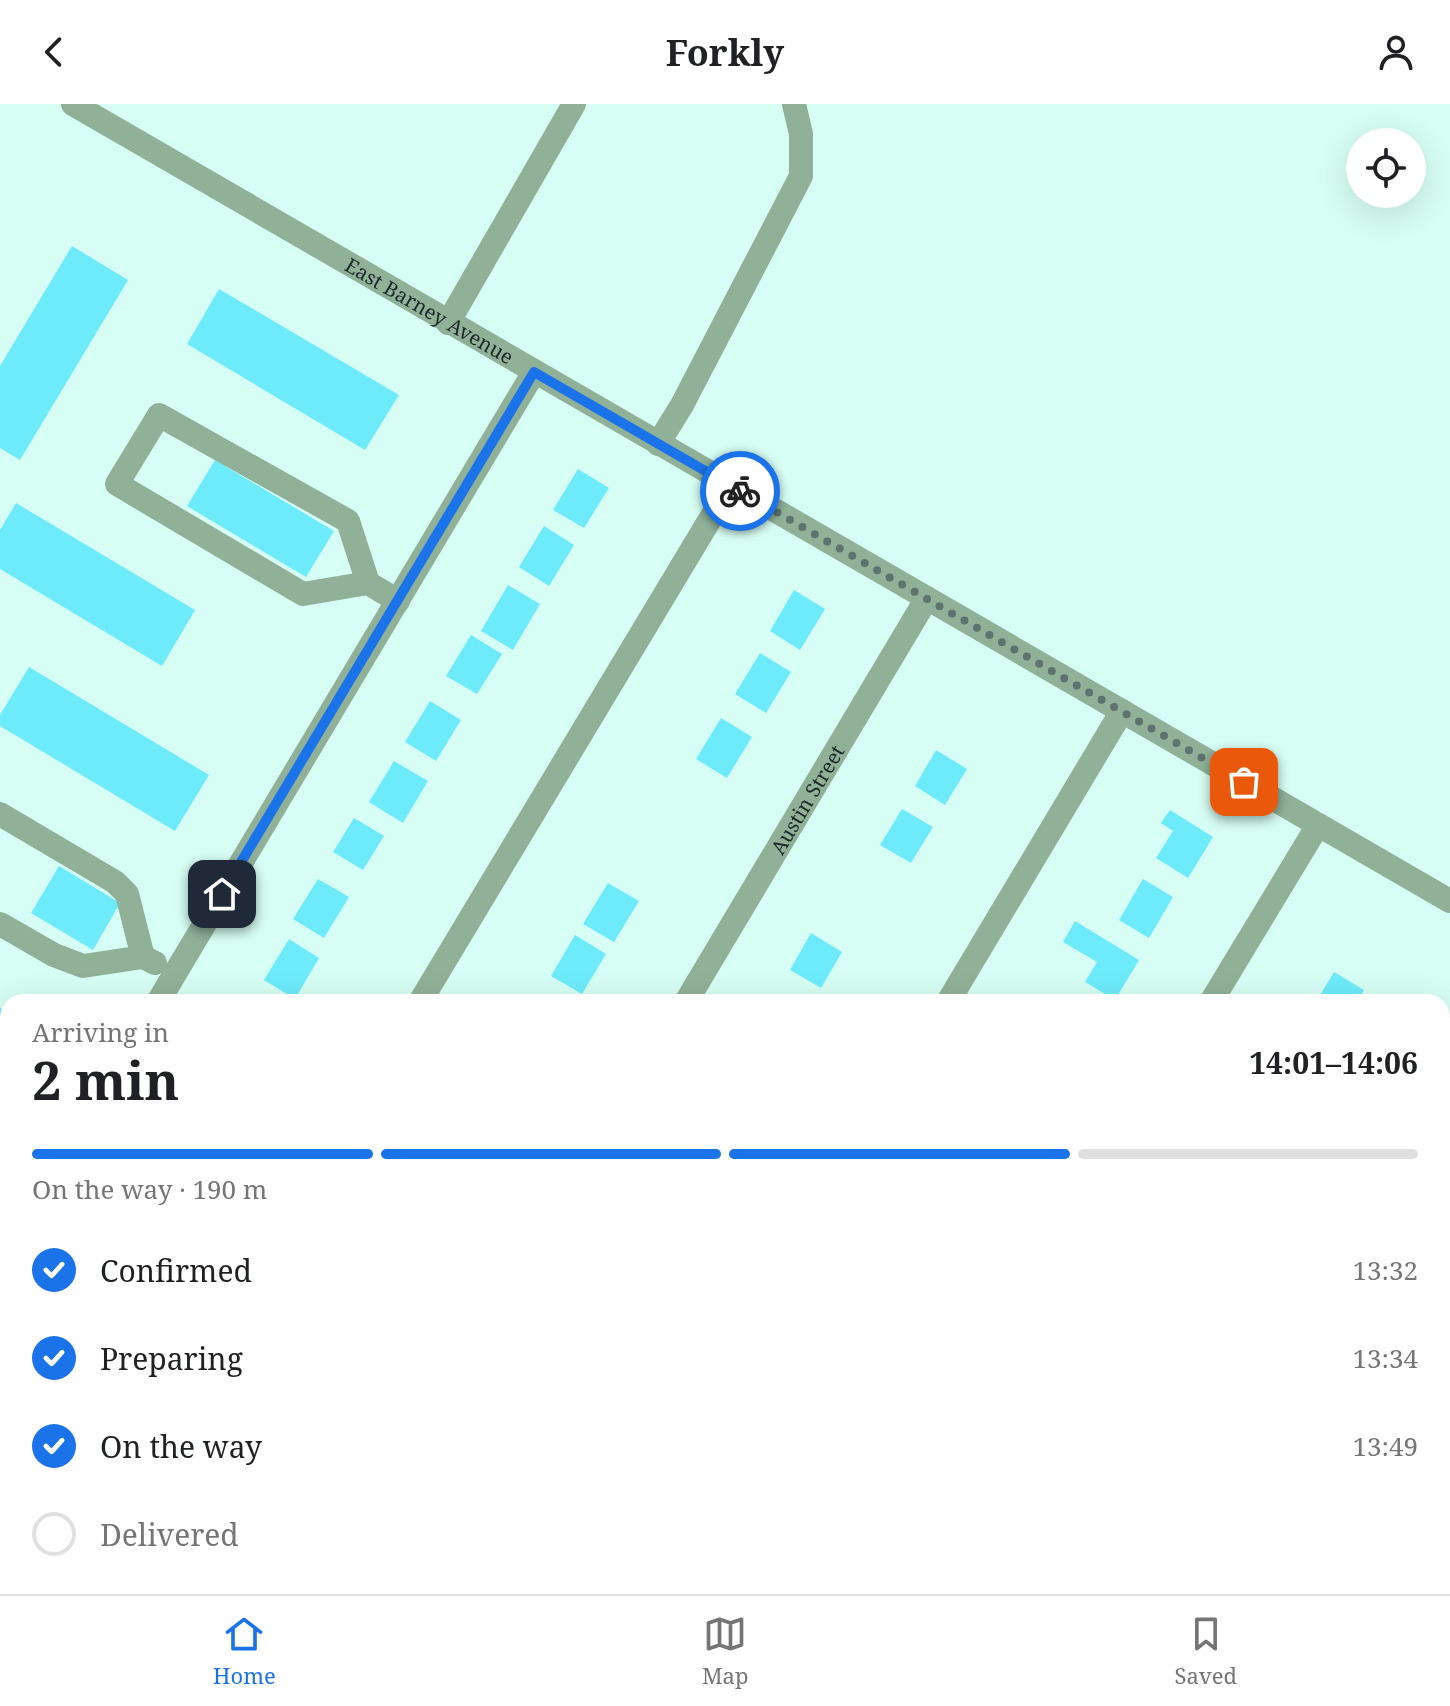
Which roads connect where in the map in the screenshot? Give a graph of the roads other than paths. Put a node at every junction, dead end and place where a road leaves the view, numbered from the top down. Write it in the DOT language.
graph roads {
  1 [pos="73,104"];
  2 [pos="574,104"];
  3 [pos="794,104"];
  4 [pos="448,323"];
  5 [pos="534,372"];
  6 [pos="658,444"];
  7 [pos="730,486"];
  8 [pos="368,583"];
  9 [pos="927,598"];
  10 [pos="398,601"];
  11 [pos="1122,711"];
  12 [pos="0,814"];
  13 [pos="1318,825"];
  14 [pos="1450,901"];
  15 [pos="0,924"];
  16 [pos="143,957"];
  17 [pos="174,974"];
  18 [pos="163,994"];
  19 [pos="425,994"];
  20 [pos="691,994"];
  21 [pos="953,994"];
  22 [pos="1216,994"];
  1 -- 4 [label="street, East Barney Avenue"];
  2 -- 4 [label="street"];
  3 -- 6 [label="street"];
  4 -- 5 [label="street, East Barney Avenue"];
  5 -- 6 [label="street, East Barney Avenue"];
  5 -- 10 [label="street"];
  6 -- 7 [label="street, East Barney Avenue"];
  7 -- 9 [label="street, East Barney Avenue"];
  7 -- 19 [label="street"];
  8 -- 8 [label="street"];
  8 -- 10 [label="street"];
  9 -- 11 [label="street, East Barney Avenue"];
  9 -- 20 [label="street, Austin Street"];
  10 -- 17 [label="street"];
  11 -- 13 [label="street, East Barney Avenue"];
  11 -- 21 [label="street"];
  12 -- 16 [label="street"];
  13 -- 14 [label="street, East Barney Avenue"];
  13 -- 22 [label="street"];
  15 -- 16 [label="street"];
  16 -- 17 [label="street"];
  17 -- 18 [label="street"];
}
